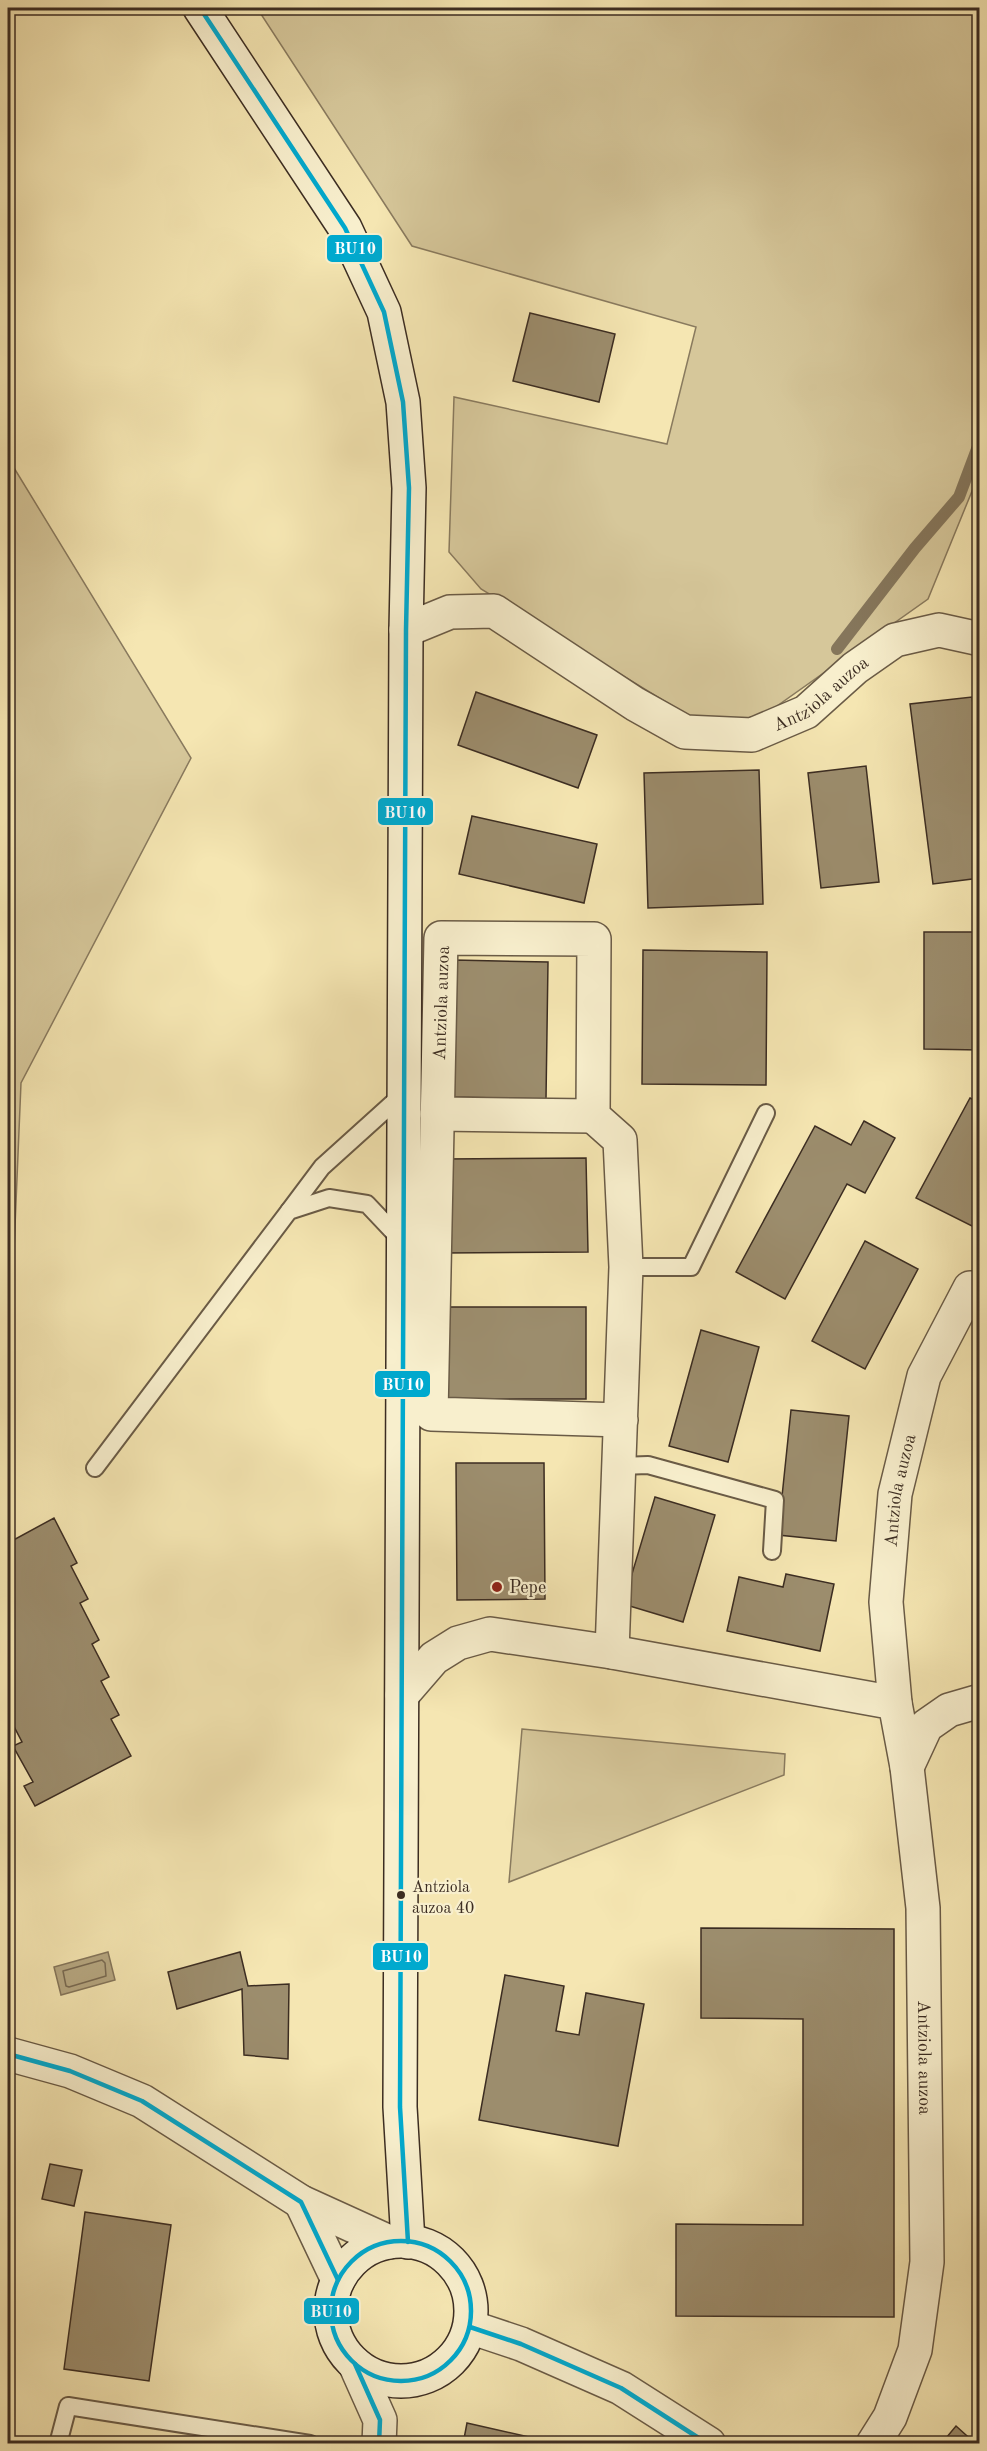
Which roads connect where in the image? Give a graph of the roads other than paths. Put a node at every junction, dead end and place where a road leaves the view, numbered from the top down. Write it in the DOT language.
graph roads {
  1 [pos="200,8"];
  2 [pos="406,630"];
  3 [pos="980,639"];
  4 [pos="404,1093"];
  5 [pos="766,1113"];
  6 [pos="437,1114"];
  7 [pos="593,1116"];
  8 [pos="289,1211"];
  9 [pos="404,1243"];
  10 [pos="626,1266"];
  11 [pos="970,1288"];
  12 [pos="621,1420"];
  13 [pos="620,1466"];
  14 [pos="95,1468"];
  15 [pos="772,1551"];
  16 [pos="612,1652"];
  17 [pos="402,1695"];
  18 [pos="980,1701"];
  19 [pos="895,1703"];
  20 [pos="907,1767"];
  21 [pos="8,2054"];
  22 [pos="301,2202"];
  23 [pos="399,2242"];
  24 [pos="338,2280"];
  25 [pos="470,2328"];
  26 [pos="355,2364"];
  27 [pos="58,2444"];
  28 [pos="310,2444"];
  29 [pos="379,2444"];
  30 [pos="709,2444"];
  31 [pos="873,2444"];
  1 -- 2 [label="street"];
  2 -- 3 [label="street, Antziola auzoa"];
  2 -- 4 [label="street"];
  4 -- 8 [label="lane"];
  4 -- 9 [label="street"];
  5 -- 10 [label="lane"];
  6 -- 7 [label="street"];
  6 -- 7 [label="street, Antziola auzoa"];
  6 -- 12 [label="street, Antziola auzoa"];
  7 -- 10 [label="street"];
  8 -- 9 [label="lane"];
  8 -- 14 [label="lane"];
  9 -- 17 [label="street"];
  10 -- 12 [label="street"];
  11 -- 19 [label="street, Antziola auzoa"];
  12 -- 13 [label="street"];
  13 -- 15 [label="lane"];
  13 -- 16 [label="street"];
  16 -- 17 [label="street"];
  16 -- 19 [label="street"];
  17 -- 23 [label="street"];
  18 -- 20 [label="street"];
  19 -- 20 [label="street, Antziola auzoa"];
  20 -- 31 [label="street, Antziola auzoa"];
  21 -- 22 [label="street"];
  22 -- 23 [label="street"];
  22 -- 24 [label="street"];
  23 -- 24 [label="street"];
  23 -- 25 [label="street"];
  24 -- 26 [label="street"];
  25 -- 26 [label="street"];
  25 -- 30 [label="street"];
  26 -- 29 [label="street"];
  27 -- 28 [label="lane"];
}
